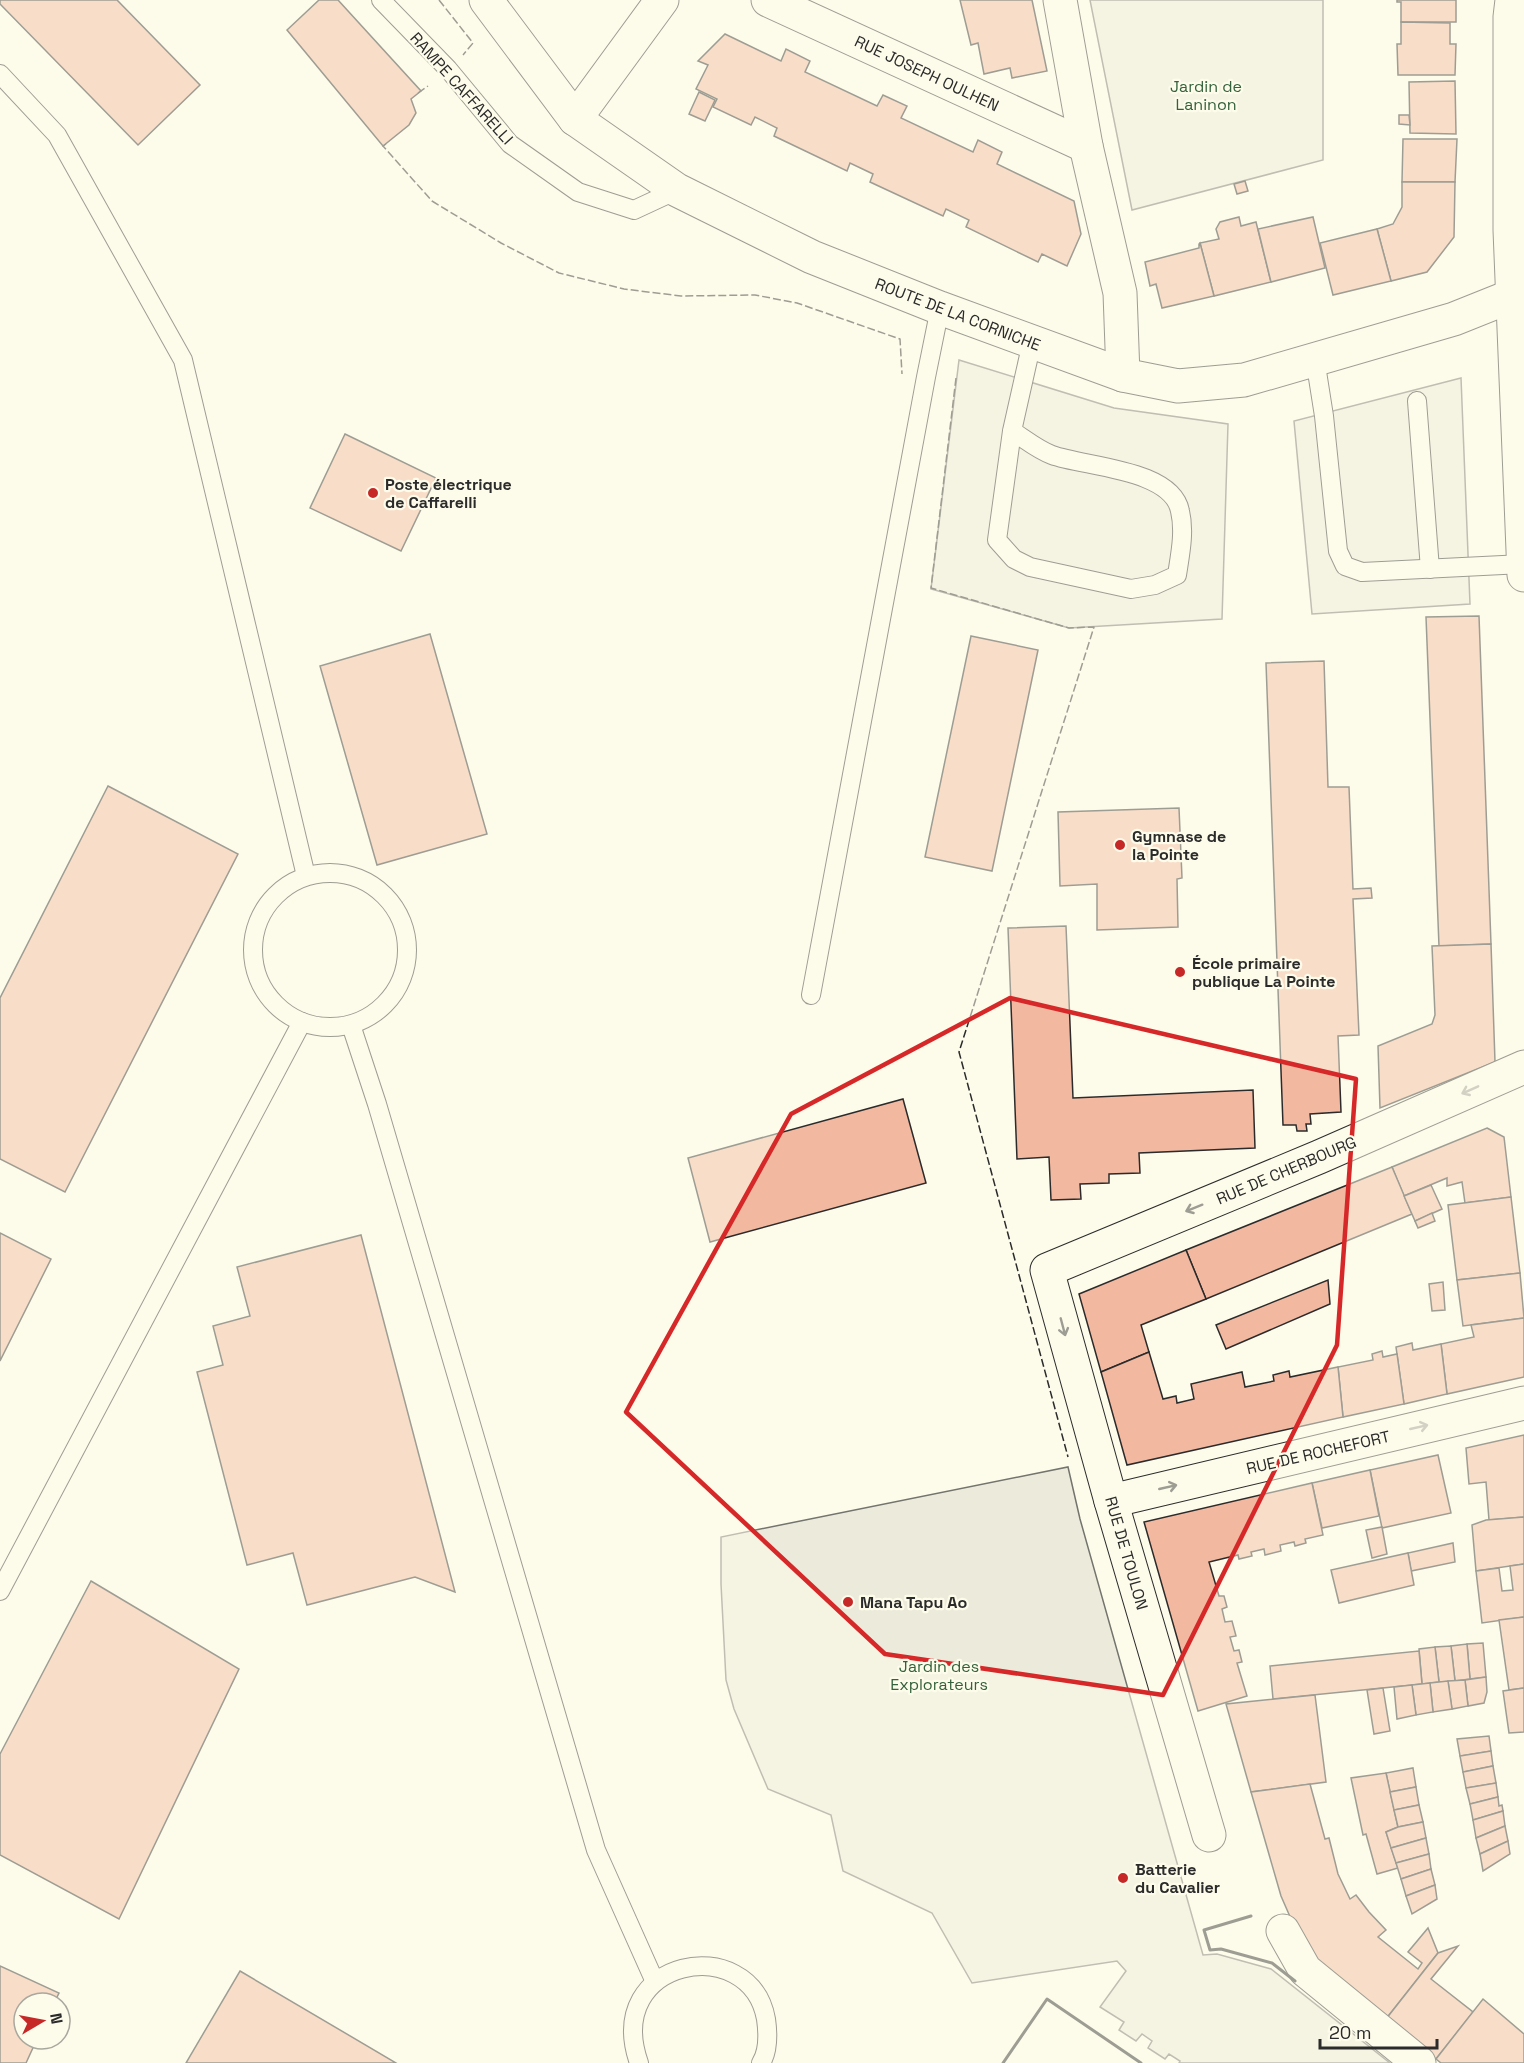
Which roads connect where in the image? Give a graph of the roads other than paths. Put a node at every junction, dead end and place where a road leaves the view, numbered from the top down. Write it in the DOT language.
graph roads {
  1 [pos="381,0"];
  2 [pos="486,0"];
  3 [pos="662,0"];
  4 [pos="768,0"];
  5 [pos="1060,0"];
  6 [pos="1515,10"];
  7 [pos="0,74"];
  8 [pos="575,119"];
  9 [pos="1086,146"];
  10 [pos="676,189"];
  11 [pos="1518,294"];
  12 [pos="940,308"];
  13 [pos="1032,342"];
  14 [pos="1315,359"];
  15 [pos="1123,375"];
  16 [pos="1416,401"];
  17 [pos="1012,432"];
  18 [pos="1523,564"];
  19 [pos="1430,569"];
  20 [pos="1524,575"];
  21 [pos="306,876"];
  22 [pos="811,995"];
  23 [pos="302,1022"];
  24 [pos="351,1024"];
  25 [pos="1524,1067"];
  26 [pos="1047,1270"];
  27 [pos="1524,1402"];
  28 [pos="1111,1501"];
  29 [pos="0,1591"];
  30 [pos="1209,1835"];
  31 [pos="1283,1931"];
  32 [pos="655,1982"];
  33 [pos="639,2063"];
  34 [pos="761,2063"];
  35 [pos="1419,2063"];
  1 -- 10 [label="lane, RAMPE CAFFARELLI"];
  2 -- 8 [label="street, ROUTE DE LA CORNICHE"];
  3 -- 8 [label="street"];
  4 -- 9 [label="street, RUE JOSEPH OULHEN"];
  5 -- 9 [label="street"];
  6 -- 11 [label="street"];
  7 -- 21 [label="lane"];
  8 -- 10 [label="street, ROUTE DE LA CORNICHE"];
  9 -- 15 [label="street"];
  10 -- 12 [label="street, ROUTE DE LA CORNICHE"];
  11 -- 14 [label="street, ROUTE DE LA CORNICHE"];
  11 -- 18 [label="street"];
  12 -- 13 [label="street, ROUTE DE LA CORNICHE"];
  12 -- 22 [label="lane"];
  13 -- 15 [label="street, ROUTE DE LA CORNICHE"];
  13 -- 17 [label="lane"];
  14 -- 15 [label="street, ROUTE DE LA CORNICHE"];
  14 -- 19 [label="lane"];
  16 -- 19 [label="lane"];
  17 -- 17 [label="lane"];
  18 -- 19 [label="lane"];
  18 -- 20 [label="street"];
  21 -- 23 [label="lane"];
  21 -- 24 [label="lane"];
  23 -- 24 [label="lane"];
  23 -- 29 [label="lane"];
  24 -- 32 [label="lane"];
  25 -- 26 [label="street, RUE DE CHERBOURG, one-way"];
  26 -- 28 [label="street, RUE DE TOULON, one-way"];
  28 -- 27 [label="street, RUE DE ROCHEFORT, one-way"];
  28 -- 30 [label="street, RUE DE TOULON"];
  31 -- 35 [label="street"];
  32 -- 33 [label="lane"];
  32 -- 34 [label="lane"];
}
